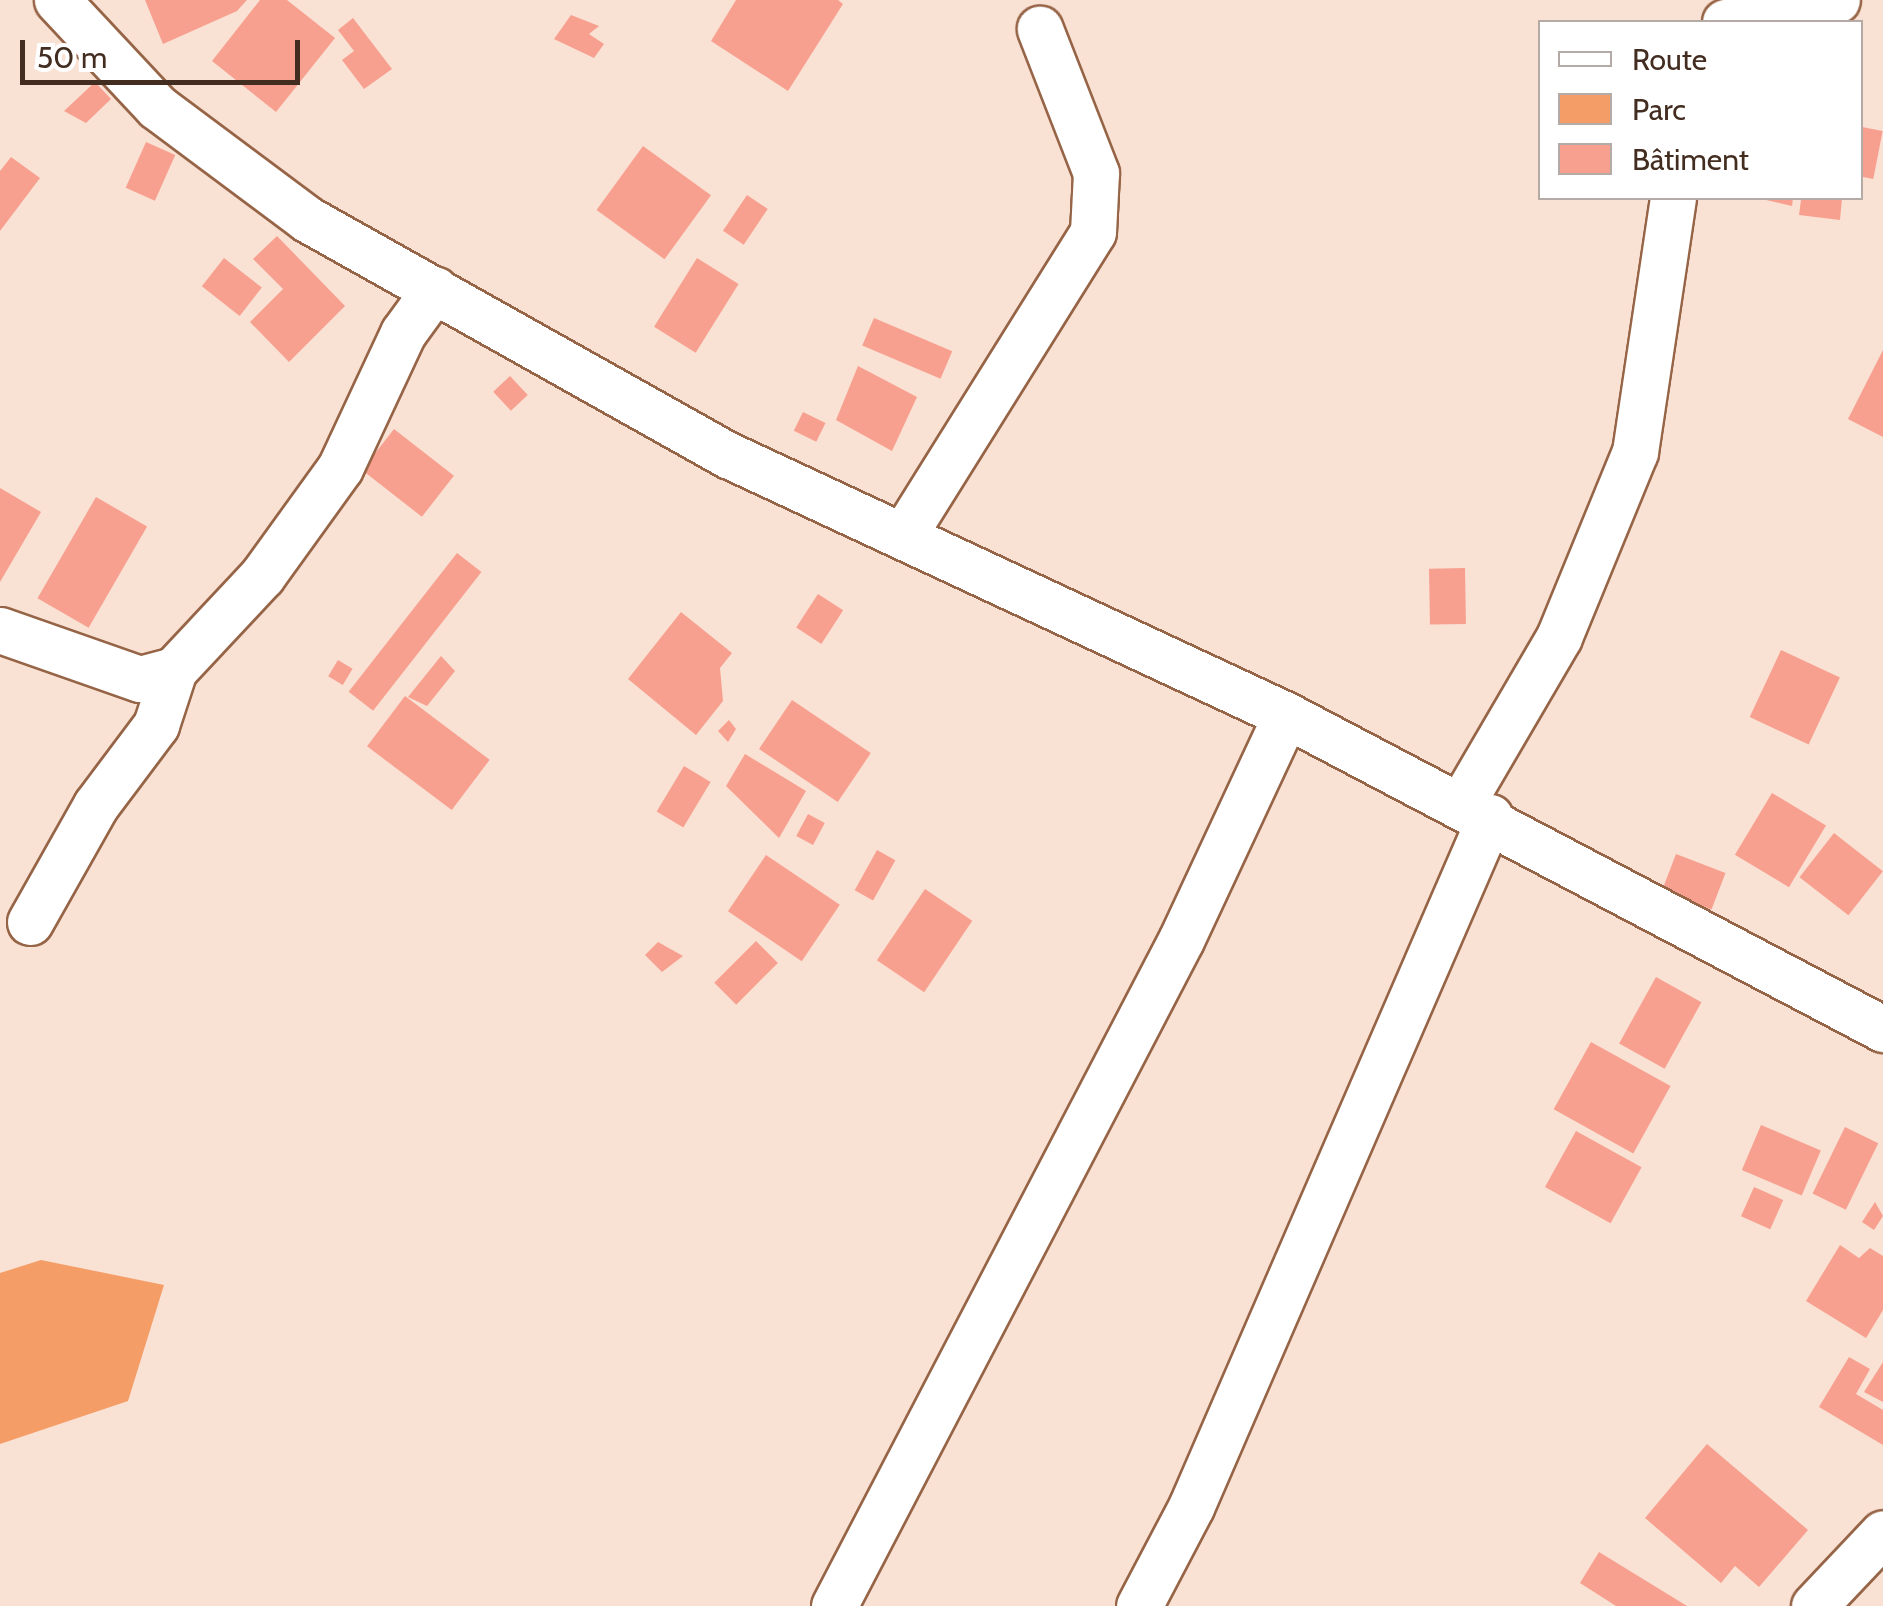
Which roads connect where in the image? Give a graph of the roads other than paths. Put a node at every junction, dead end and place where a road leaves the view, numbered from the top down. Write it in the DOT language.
graph roads {
  1 [pos="57,0"];
  2 [pos="1837,0"];
  3 [pos="1735,20"];
  4 [pos="1040,30"];
  5 [pos="1672,200"];
  6 [pos="435,289"];
  7 [pos="903,536"];
  8 [pos="0,630"];
  9 [pos="174,670"];
  10 [pos="1286,715"];
  11 [pos="1476,810"];
  12 [pos="30,922"];
  13 [pos="1883,1028"];
  14 [pos="1883,1532"];
  15 [pos="834,1606"];
  16 [pos="1139,1606"];
  17 [pos="1814,1606"];
  1 -- 6 [label="street"];
  2 -- 3 [label="street"];
  4 -- 7 [label="street"];
  5 -- 11 [label="street"];
  6 -- 7 [label="street"];
  6 -- 9 [label="street"];
  7 -- 10 [label="street"];
  8 -- 9 [label="street"];
  9 -- 12 [label="street"];
  10 -- 11 [label="street"];
  10 -- 15 [label="street"];
  11 -- 13 [label="street"];
  11 -- 16 [label="street"];
  14 -- 17 [label="street"];
}
